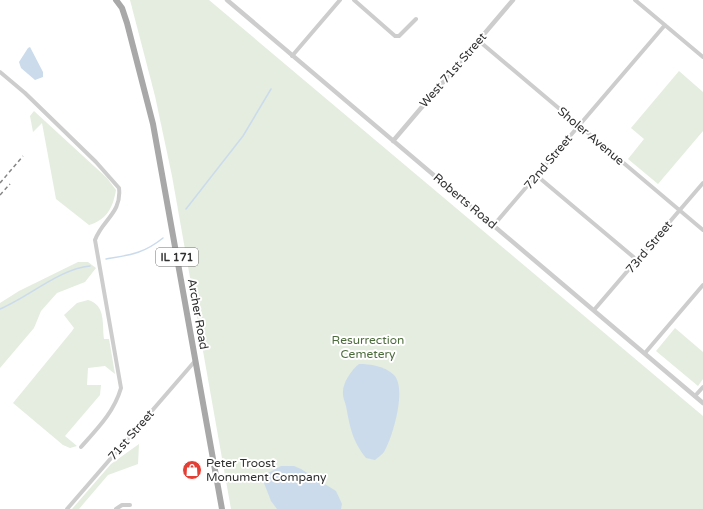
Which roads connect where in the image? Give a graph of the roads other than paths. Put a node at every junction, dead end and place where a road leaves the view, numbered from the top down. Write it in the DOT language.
graph roads {
  1 [pos="116,0"];
  2 [pos="122,0"];
  3 [pos="227,0"];
  4 [pos="340,0"];
  5 [pos="354,0"];
  6 [pos="514,0"];
  7 [pos="635,0"];
  8 [pos="122,8"];
  9 [pos="416,19"];
  10 [pos="664,25"];
  11 [pos="479,40"];
  12 [pos="292,56"];
  13 [pos="703,57"];
  14 [pos="0,72"];
  15 [pos="579,125"];
  16 [pos="393,141"];
  17 [pos="536,175"];
  18 [pos="703,183"];
  19 [pos="680,210"];
  20 [pos="493,226"];
  21 [pos="703,230"];
  22 [pos="637,260"];
  23 [pos="703,284"];
  24 [pos="594,310"];
  25 [pos="645,353"];
  26 [pos="195,361"];
  27 [pos="703,387"];
  28 [pos="695,396"];
  29 [pos="703,403"];
  30 [pos="81,447"];
  31 [pos="130,505"];
  32 [pos="67,509"];
  33 [pos="116,509"];
  34 [pos="222,509"];
  1 -- 8 [label="main road, Archer Road / IL 171"];
  2 -- 8 [label="main road, Archer Road / IL 171"];
  3 -- 12 [label="street, Roberts Road"];
  4 -- 12 [label="street"];
  5 -- 9 [label="street"];
  6 -- 11 [label="street, West 71st Street"];
  7 -- 10 [label="street"];
  8 -- 26 [label="main road, Archer Road / IL 171"];
  10 -- 13 [label="street"];
  10 -- 15 [label="street, 72nd Street"];
  11 -- 15 [label="street, Sholer Avenue"];
  11 -- 16 [label="street, West 71st Street"];
  12 -- 16 [label="street, Roberts Road"];
  14 -- 30 [label="street"];
  15 -- 17 [label="street, 72nd Street"];
  15 -- 19 [label="street, Sholer Avenue"];
  16 -- 20 [label="street, Roberts Road"];
  17 -- 20 [label="street, 72nd Street"];
  17 -- 22 [label="street"];
  18 -- 19 [label="street, 73rd Street"];
  19 -- 21 [label="street, Sholer Avenue"];
  19 -- 22 [label="street, 73rd Street"];
  20 -- 24 [label="street, Roberts Road"];
  22 -- 24 [label="street, 73rd Street"];
  23 -- 25 [label="street"];
  24 -- 25 [label="street, Roberts Road"];
  25 -- 28 [label="street, Roberts Road"];
  26 -- 32 [label="street, 71st Street"];
  26 -- 34 [label="main road, Archer Road / IL 171"];
  27 -- 28 [label="street"];
  28 -- 29 [label="street, Roberts Road"];
  31 -- 33 [label="street"];
}
